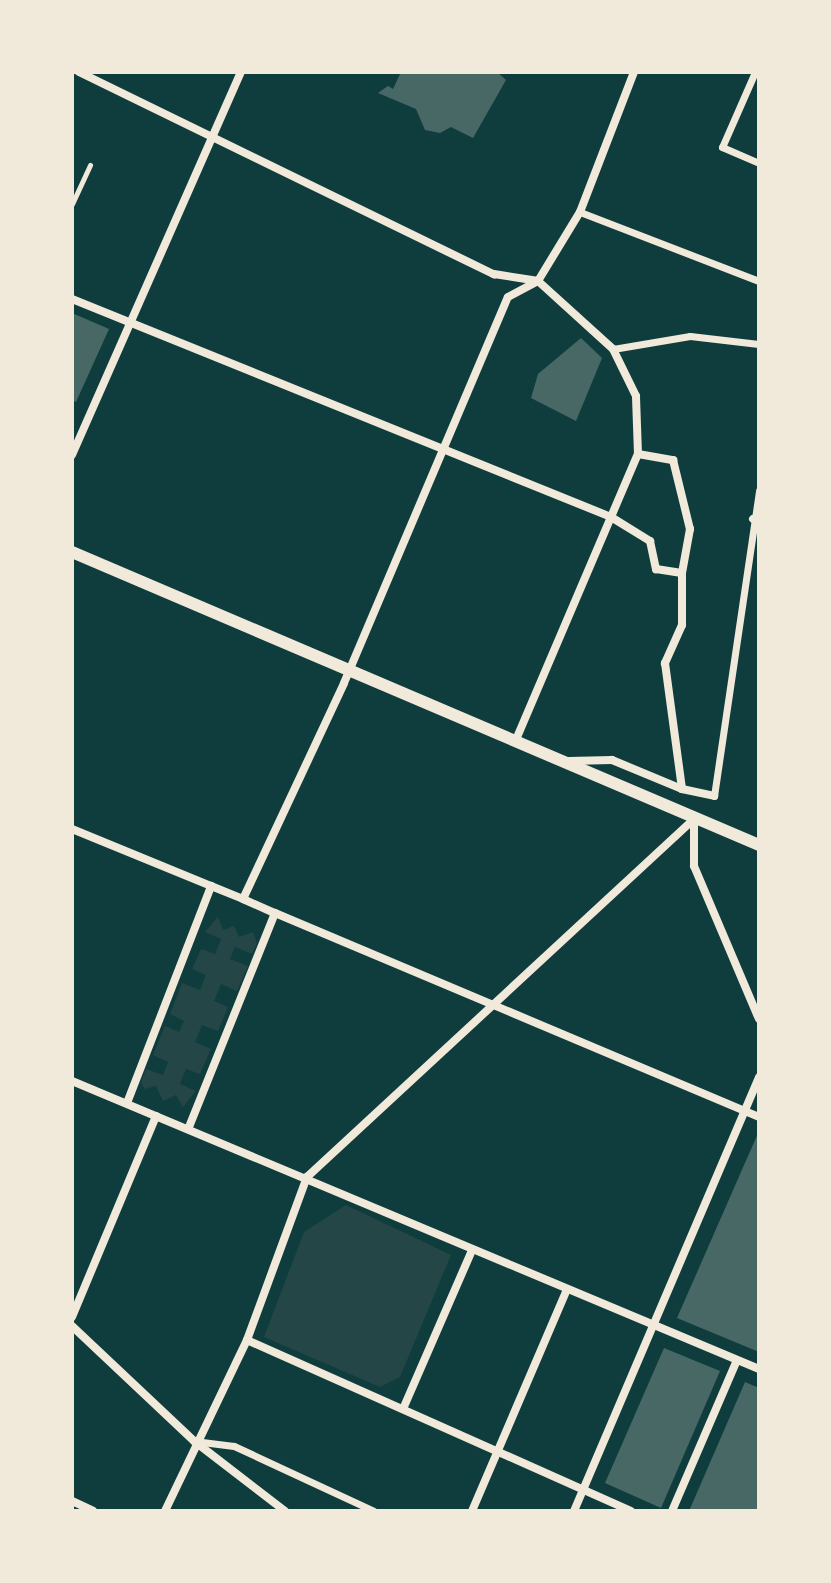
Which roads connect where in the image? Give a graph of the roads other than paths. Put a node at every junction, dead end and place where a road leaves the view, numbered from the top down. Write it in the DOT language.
graph roads {
  1 [pos="79,72"];
  2 [pos="241,72"];
  3 [pos="634,72"];
  4 [pos="755,72"];
  5 [pos="213,136"];
  6 [pos="759,163"];
  7 [pos="90,165"];
  8 [pos="72,204"];
  9 [pos="580,212"];
  10 [pos="538,281"];
  11 [pos="759,281"];
  12 [pos="72,299"];
  13 [pos="130,324"];
  14 [pos="759,344"];
  15 [pos="613,349"];
  16 [pos="442,450"];
  17 [pos="638,454"];
  18 [pos="72,455"];
  19 [pos="759,490"];
  20 [pos="611,517"];
  21 [pos="756,521"];
  22 [pos="72,552"];
  23 [pos="682,573"];
  24 [pos="349,669"];
  25 [pos="515,742"];
  26 [pos="557,761"];
  27 [pos="682,789"];
  28 [pos="714,796"];
  29 [pos="694,819"];
  30 [pos="72,829"];
  31 [pos="759,845"];
  32 [pos="211,886"];
  33 [pos="243,899"];
  34 [pos="275,913"];
  35 [pos="491,1004"];
  36 [pos="759,1019"];
  37 [pos="759,1077"];
  38 [pos="72,1081"];
  39 [pos="127,1103"];
  40 [pos="745,1111"];
  41 [pos="156,1116"];
  42 [pos="759,1117"];
  43 [pos="188,1129"];
  44 [pos="307,1177"];
  45 [pos="472,1250"];
  46 [pos="567,1289"];
  47 [pos="72,1317"];
  48 [pos="656,1325"];
  49 [pos="72,1326"];
  50 [pos="247,1340"];
  51 [pos="737,1360"];
  52 [pos="759,1369"];
  53 [pos="403,1409"];
  54 [pos="194,1441"];
  55 [pos="498,1452"];
  56 [pos="584,1490"];
  57 [pos="72,1501"];
  58 [pos="93,1511"];
  59 [pos="165,1511"];
  60 [pos="285,1511"];
  61 [pos="374,1511"];
  62 [pos="472,1511"];
  63 [pos="574,1511"];
  64 [pos="631,1511"];
  65 [pos="672,1511"];
  1 -- 5 [label="street"];
  2 -- 5 [label="street"];
  3 -- 9 [label="street"];
  4 -- 6 [label="street"];
  5 -- 10 [label="street"];
  5 -- 13 [label="street"];
  7 -- 8 [label="lane"];
  9 -- 10 [label="street"];
  9 -- 11 [label="street"];
  10 -- 15 [label="street"];
  10 -- 16 [label="street"];
  12 -- 13 [label="street"];
  13 -- 16 [label="street"];
  13 -- 18 [label="street"];
  14 -- 15 [label="street"];
  15 -- 17 [label="street"];
  16 -- 20 [label="street"];
  16 -- 24 [label="street"];
  17 -- 20 [label="street"];
  17 -- 23 [label="street"];
  19 -- 21 [label="street"];
  20 -- 23 [label="street"];
  20 -- 25 [label="street"];
  21 -- 28 [label="street"];
  22 -- 24 [label="street"];
  23 -- 27 [label="street"];
  24 -- 25 [label="street"];
  24 -- 33 [label="street"];
  25 -- 26 [label="street"];
  26 -- 27 [label="street"];
  26 -- 29 [label="street"];
  27 -- 28 [label="street"];
  29 -- 31 [label="street"];
  29 -- 35 [label="street"];
  29 -- 36 [label="street"];
  30 -- 32 [label="street"];
  32 -- 33 [label="street"];
  32 -- 39 [label="street"];
  33 -- 34 [label="street"];
  34 -- 35 [label="street"];
  34 -- 43 [label="street"];
  35 -- 40 [label="street"];
  35 -- 44 [label="street"];
  37 -- 40 [label="street"];
  38 -- 39 [label="street"];
  39 -- 41 [label="street"];
  40 -- 42 [label="street"];
  40 -- 48 [label="street"];
  41 -- 43 [label="street"];
  41 -- 47 [label="street"];
  43 -- 44 [label="street"];
  44 -- 45 [label="street"];
  44 -- 50 [label="street"];
  45 -- 46 [label="street"];
  45 -- 53 [label="street"];
  46 -- 48 [label="street"];
  46 -- 55 [label="street"];
  48 -- 51 [label="street"];
  48 -- 56 [label="street"];
  49 -- 54 [label="street"];
  50 -- 53 [label="street"];
  50 -- 54 [label="street"];
  51 -- 52 [label="street"];
  51 -- 65 [label="street"];
  53 -- 55 [label="street"];
  54 -- 59 [label="street"];
  54 -- 60 [label="street"];
  54 -- 61 [label="street"];
  55 -- 56 [label="street"];
  55 -- 62 [label="street"];
  56 -- 63 [label="street"];
  56 -- 64 [label="street"];
  57 -- 58 [label="street"];
}
